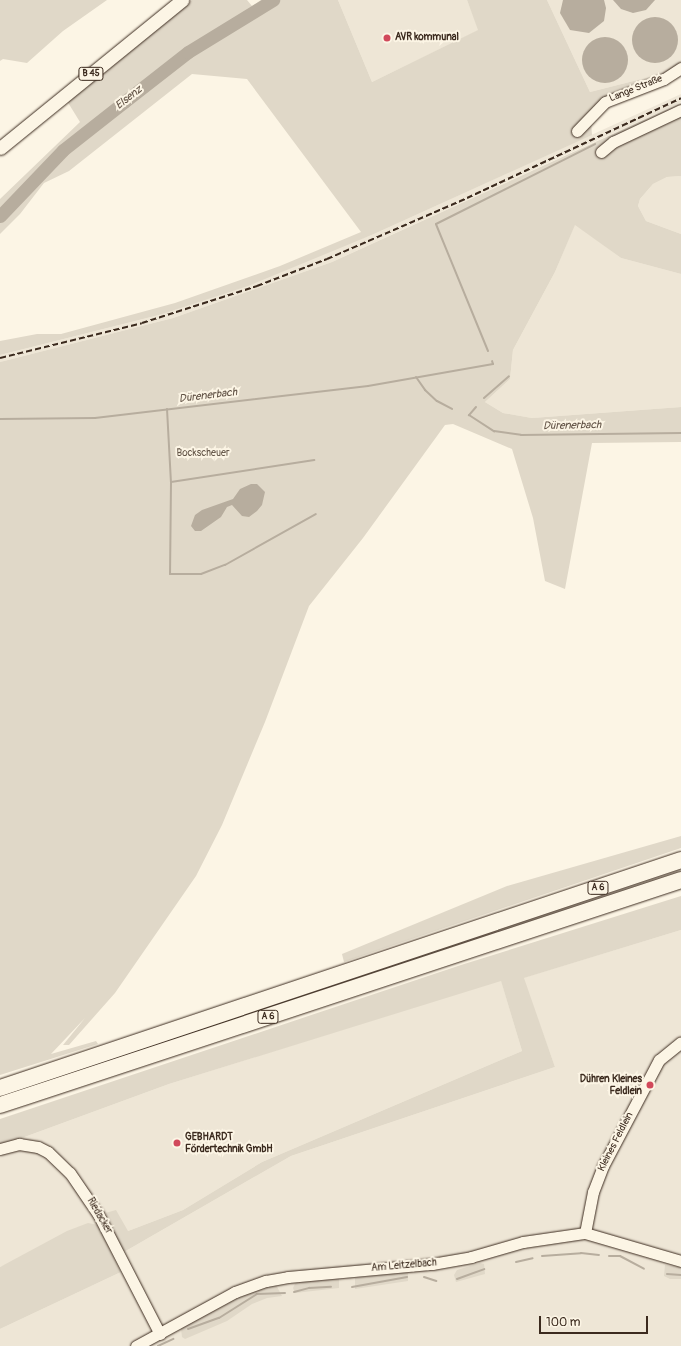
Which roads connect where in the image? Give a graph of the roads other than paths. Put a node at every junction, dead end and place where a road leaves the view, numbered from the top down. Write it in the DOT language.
graph roads {
  1 [pos="182,0"];
  2 [pos="681,68"];
  3 [pos="681,110"];
  4 [pos="576,131"];
  5 [pos="0,148"];
  6 [pos="601,152"];
  7 [pos="681,860"];
  8 [pos="681,880"];
  9 [pos="681,1042"];
  10 [pos="0,1088"];
  11 [pos="0,1106"];
  12 [pos="0,1149"];
  13 [pos="584,1233"];
  14 [pos="681,1261"];
  15 [pos="160,1334"];
  16 [pos="136,1346"];
  1 -- 5 [label="main road, B 45"];
  2 -- 4 [label="street, Lange Straße"];
  3 -- 6 [label="street"];
  7 -- 10 [label="highway, A 6"];
  8 -- 11 [label="highway, A 6"];
  9 -- 13 [label="street, Kleines Feldlein"];
  12 -- 15 [label="street, Riedacker"];
  13 -- 14 [label="street, Am Leitzelbach"];
  13 -- 15 [label="street, Am Leitzelbach"];
  15 -- 16 [label="street, Am Leitzelbach"];
}
